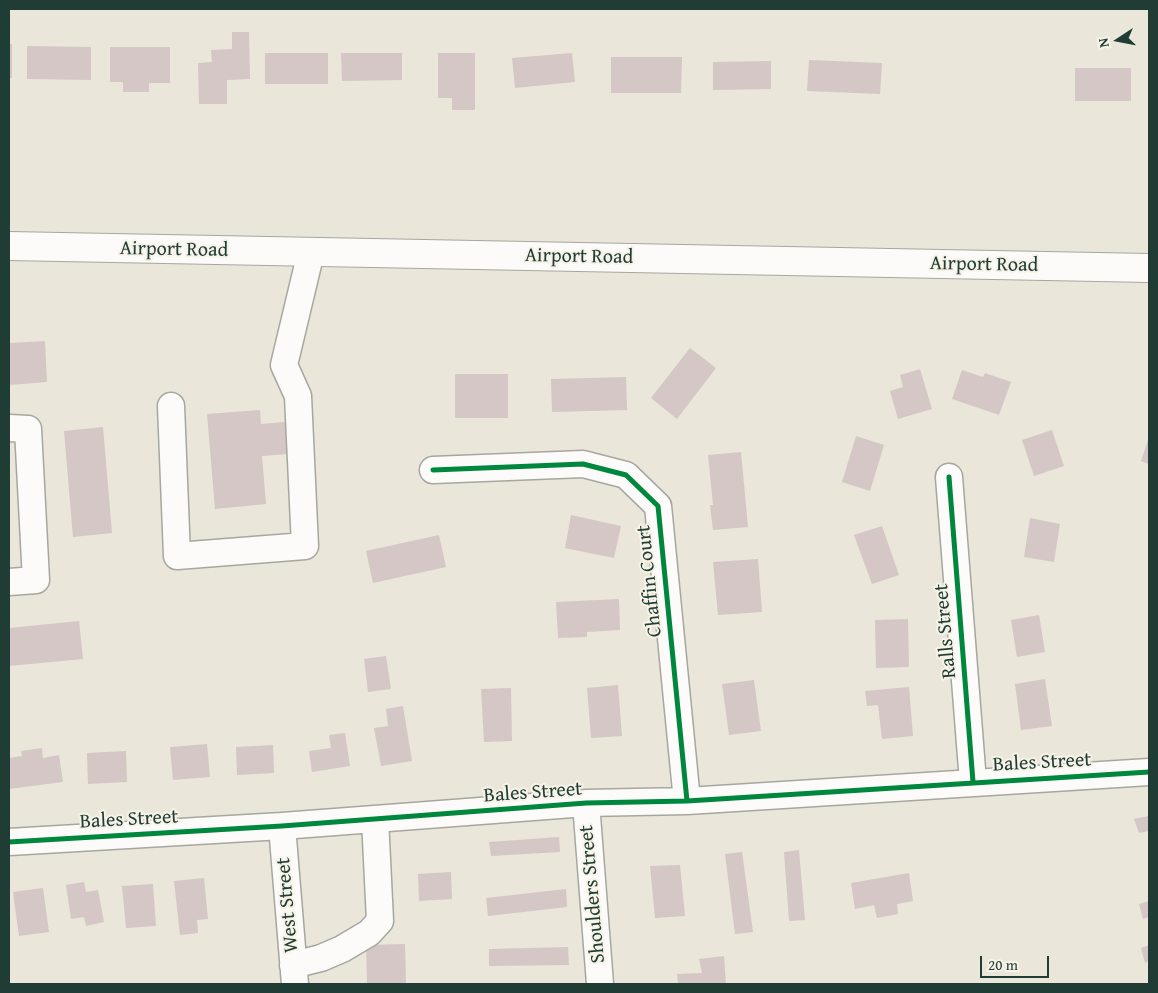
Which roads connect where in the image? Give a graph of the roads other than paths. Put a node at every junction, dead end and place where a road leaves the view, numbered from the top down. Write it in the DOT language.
graph roads {
  1 [pos="9,246"];
  2 [pos="312,252"];
  3 [pos="1149,268"];
  4 [pos="171,406"];
  5 [pos="9,428"];
  6 [pos="433,470"];
  7 [pos="949,477"];
  8 [pos="9,582"];
  9 [pos="1149,772"];
  10 [pos="973,782"];
  11 [pos="687,801"];
  12 [pos="586,804"];
  13 [pos="374,819"];
  14 [pos="282,826"];
  15 [pos="9,842"];
  16 [pos="294,975"];
  17 [pos="600,984"];
  1 -- 2 [label="highway, Airport Road"];
  2 -- 3 [label="highway, Airport Road"];
  2 -- 4 [label="street"];
  5 -- 8 [label="street"];
  6 -- 11 [label="street, Chaffin Court"];
  7 -- 10 [label="street, Ralls Street"];
  9 -- 10 [label="street, Bales Street"];
  10 -- 11 [label="street, Bales Street"];
  11 -- 12 [label="street, Bales Street"];
  12 -- 13 [label="street, Bales Street"];
  12 -- 17 [label="street, Shoulders Street"];
  13 -- 14 [label="street, Bales Street"];
  13 -- 16 [label="street"];
  14 -- 15 [label="street, Bales Street"];
  14 -- 16 [label="street, West Street"];
}
